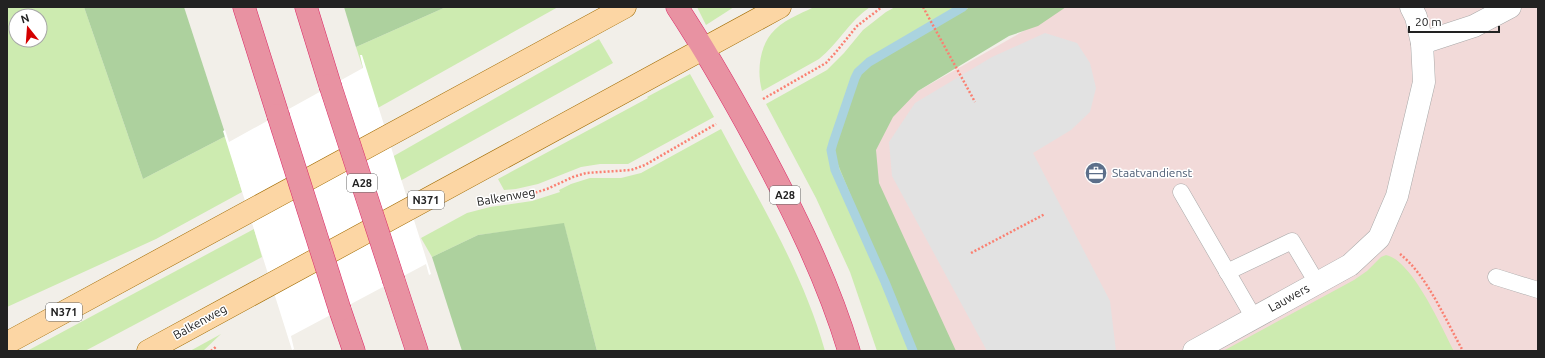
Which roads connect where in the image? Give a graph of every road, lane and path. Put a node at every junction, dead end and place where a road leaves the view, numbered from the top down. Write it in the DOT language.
graph roads {
  1 [pos="244,7"];
  2 [pos="306,7"];
  3 [pos="625,7"];
  4 [pos="677,7"];
  5 [pos="780,7"];
  6 [pos="882,7"];
  7 [pos="923,7"];
  8 [pos="1411,7"];
  9 [pos="1510,7"];
  10 [pos="1422,43"];
  11 [pos="704,48"];
  12 [pos="975,102"];
  13 [pos="740,112"];
  14 [pos="1181,192"];
  15 [pos="478,202"];
  16 [pos="1045,214"];
  17 [pos="1379,238"];
  18 [pos="971,254"];
  19 [pos="1228,272"];
  20 [pos="1496,278"];
  21 [pos="1317,283"];
  22 [pos="1538,290"];
  23 [pos="1254,318"];
  24 [pos="7,343"];
  25 [pos="217,346"];
  26 [pos="148,351"];
  27 [pos="211,351"];
  28 [pos="354,351"];
  29 [pos="417,351"];
  30 [pos="850,351"];
  31 [pos="1194,351"];
  32 [pos="1463,351"];
  1 -- 28 [label="highway, bridge"];
  2 -- 29 [label="highway, A28, bridge"];
  3 -- 24 [label="main road, N371"];
  4 -- 11 [label="highway, A28"];
  5 -- 11 [label="main road, Balkenweg"];
  6 -- 13 [label="path, Balkenweg"];
  7 -- 12 [label="path"];
  8 -- 10 [label="street, Lauwers"];
  9 -- 10 [label="street"];
  10 -- 17 [label="street, Lauwers"];
  11 -- 13 [label="highway, A28"];
  11 -- 26 [label="main road, Balkenweg / N371"];
  13 -- 15 [label="path, Balkenweg"];
  13 -- 30 [label="highway, A28"];
  14 -- 19 [label="lane"];
  16 -- 18 [label="path"];
  17 -- 21 [label="street, Lauwers"];
  17 -- 32 [label="path"];
  19 -- 21 [label="lane"];
  19 -- 23 [label="lane"];
  20 -- 22 [label="lane"];
  21 -- 23 [label="street, Lauwers"];
  23 -- 31 [label="street, Lauwers"];
  25 -- 27 [label="path"];
}
